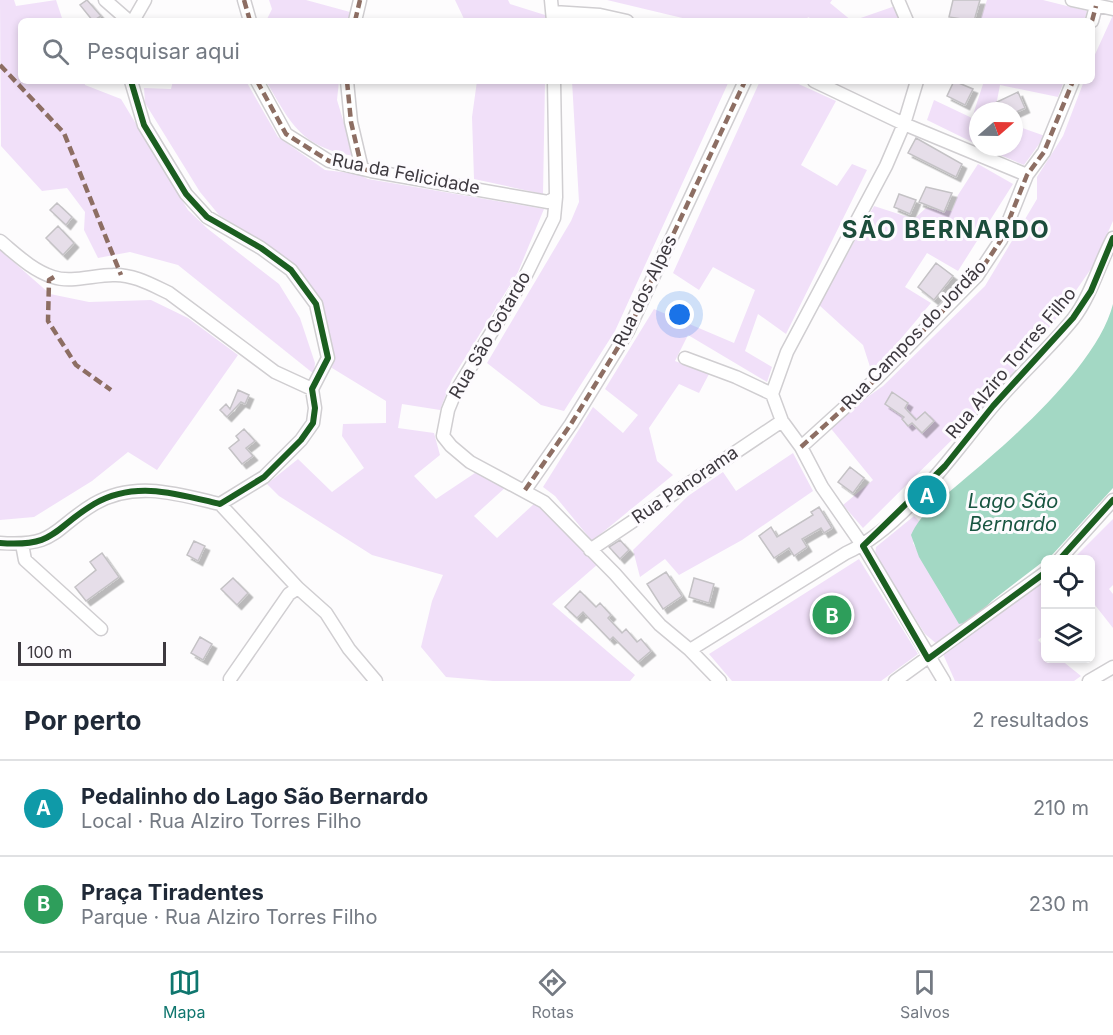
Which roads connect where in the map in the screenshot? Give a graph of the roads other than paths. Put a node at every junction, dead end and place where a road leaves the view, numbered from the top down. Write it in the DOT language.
graph roads {
  1 [pos="105,0"];
  2 [pos="145,0"];
  3 [pos="244,0"];
  4 [pos="360,0"];
  5 [pos="898,0"];
  6 [pos="1072,0"];
  7 [pos="1096,6"];
  8 [pos="1113,9"];
  9 [pos="552,11"];
  10 [pos="127,18"];
  11 [pos="133,18"];
  12 [pos="249,18"];
  13 [pos="356,18"];
  14 [pos="614,18"];
  15 [pos="906,18"];
  16 [pos="1093,18"];
  17 [pos="132,84"];
  18 [pos="259,84"];
  19 [pos="347,84"];
  20 [pos="554,84"];
  21 [pos="744,84"];
  22 [pos="820,84"];
  23 [pos="916,84"];
  24 [pos="1072,84"];
  25 [pos="904,124"];
  26 [pos="362,169"];
  27 [pos="1027,175"];
  28 [pos="556,197"];
  29 [pos="1113,238"];
  30 [pos="0,241"];
  31 [pos="685,358"];
  32 [pos="312,389"];
  33 [pos="772,394"];
  34 [pos="782,421"];
  35 [pos="801,447"];
  36 [pos="525,490"];
  37 [pos="1113,500"];
  38 [pos="220,504"];
  39 [pos="0,543"];
  40 [pos="22,544"];
  41 [pos="863,546"];
  42 [pos="590,550"];
  43 [pos="1064,555"];
  44 [pos="1041,576"];
  45 [pos="298,588"];
  46 [pos="101,629"];
  47 [pos="690,650"];
  48 [pos="928,658"];
  49 [pos="1113,667"];
  50 [pos="230,679"];
  51 [pos="376,681"];
  52 [pos="720,681"];
  53 [pos="895,681"];
  54 [pos="944,681"];
  55 [pos="1089,681"];
  1 -- 10 [label="street"];
  2 -- 11 [label="street"];
  3 -- 12 [label="street"];
  4 -- 13 [label="street"];
  5 -- 15 [label="street"];
  6 -- 7 [label="street"];
  7 -- 8 [label="street"];
  7 -- 16 [label="street"];
  9 -- 14 [label="street"];
  17 -- 32 [label="street"];
  18 -- 26 [label="street, Rua da Felicidade"];
  19 -- 26 [label="street"];
  20 -- 28 [label="street, Rua São Gotardo"];
  21 -- 36 [label="street, Rua dos Alpes"];
  22 -- 25 [label="street"];
  23 -- 25 [label="street"];
  24 -- 27 [label="street, Rua Campos do Jordão"];
  25 -- 27 [label="street"];
  25 -- 33 [label="street"];
  26 -- 28 [label="street, Rua da Felicidade"];
  27 -- 35 [label="street, Rua Campos do Jordão"];
  28 -- 36 [label="street, Rua São Gotardo"];
  29 -- 41 [label="street, Rua Alziro Torres Filho"];
  30 -- 32 [label="street"];
  31 -- 33 [label="street"];
  32 -- 38 [label="street"];
  33 -- 34 [label="street"];
  34 -- 35 [label="street"];
  34 -- 42 [label="street, Rua Panorama"];
  35 -- 41 [label="street"];
  36 -- 42 [label="street, Rua São Gotardo"];
  37 -- 43 [label="street"];
  38 -- 40 [label="street"];
  38 -- 45 [label="street"];
  39 -- 40 [label="street"];
  40 -- 46 [label="street"];
  41 -- 47 [label="street, Rua Alziro Torres Filho"];
  41 -- 48 [label="street"];
  42 -- 47 [label="street, Rua São Gotardo"];
  44 -- 48 [label="street"];
  45 -- 50 [label="street"];
  45 -- 51 [label="street"];
  47 -- 52 [label="street, Rua São Gotardo"];
  48 -- 53 [label="street"];
  48 -- 54 [label="street"];
  49 -- 55 [label="street"];
}
